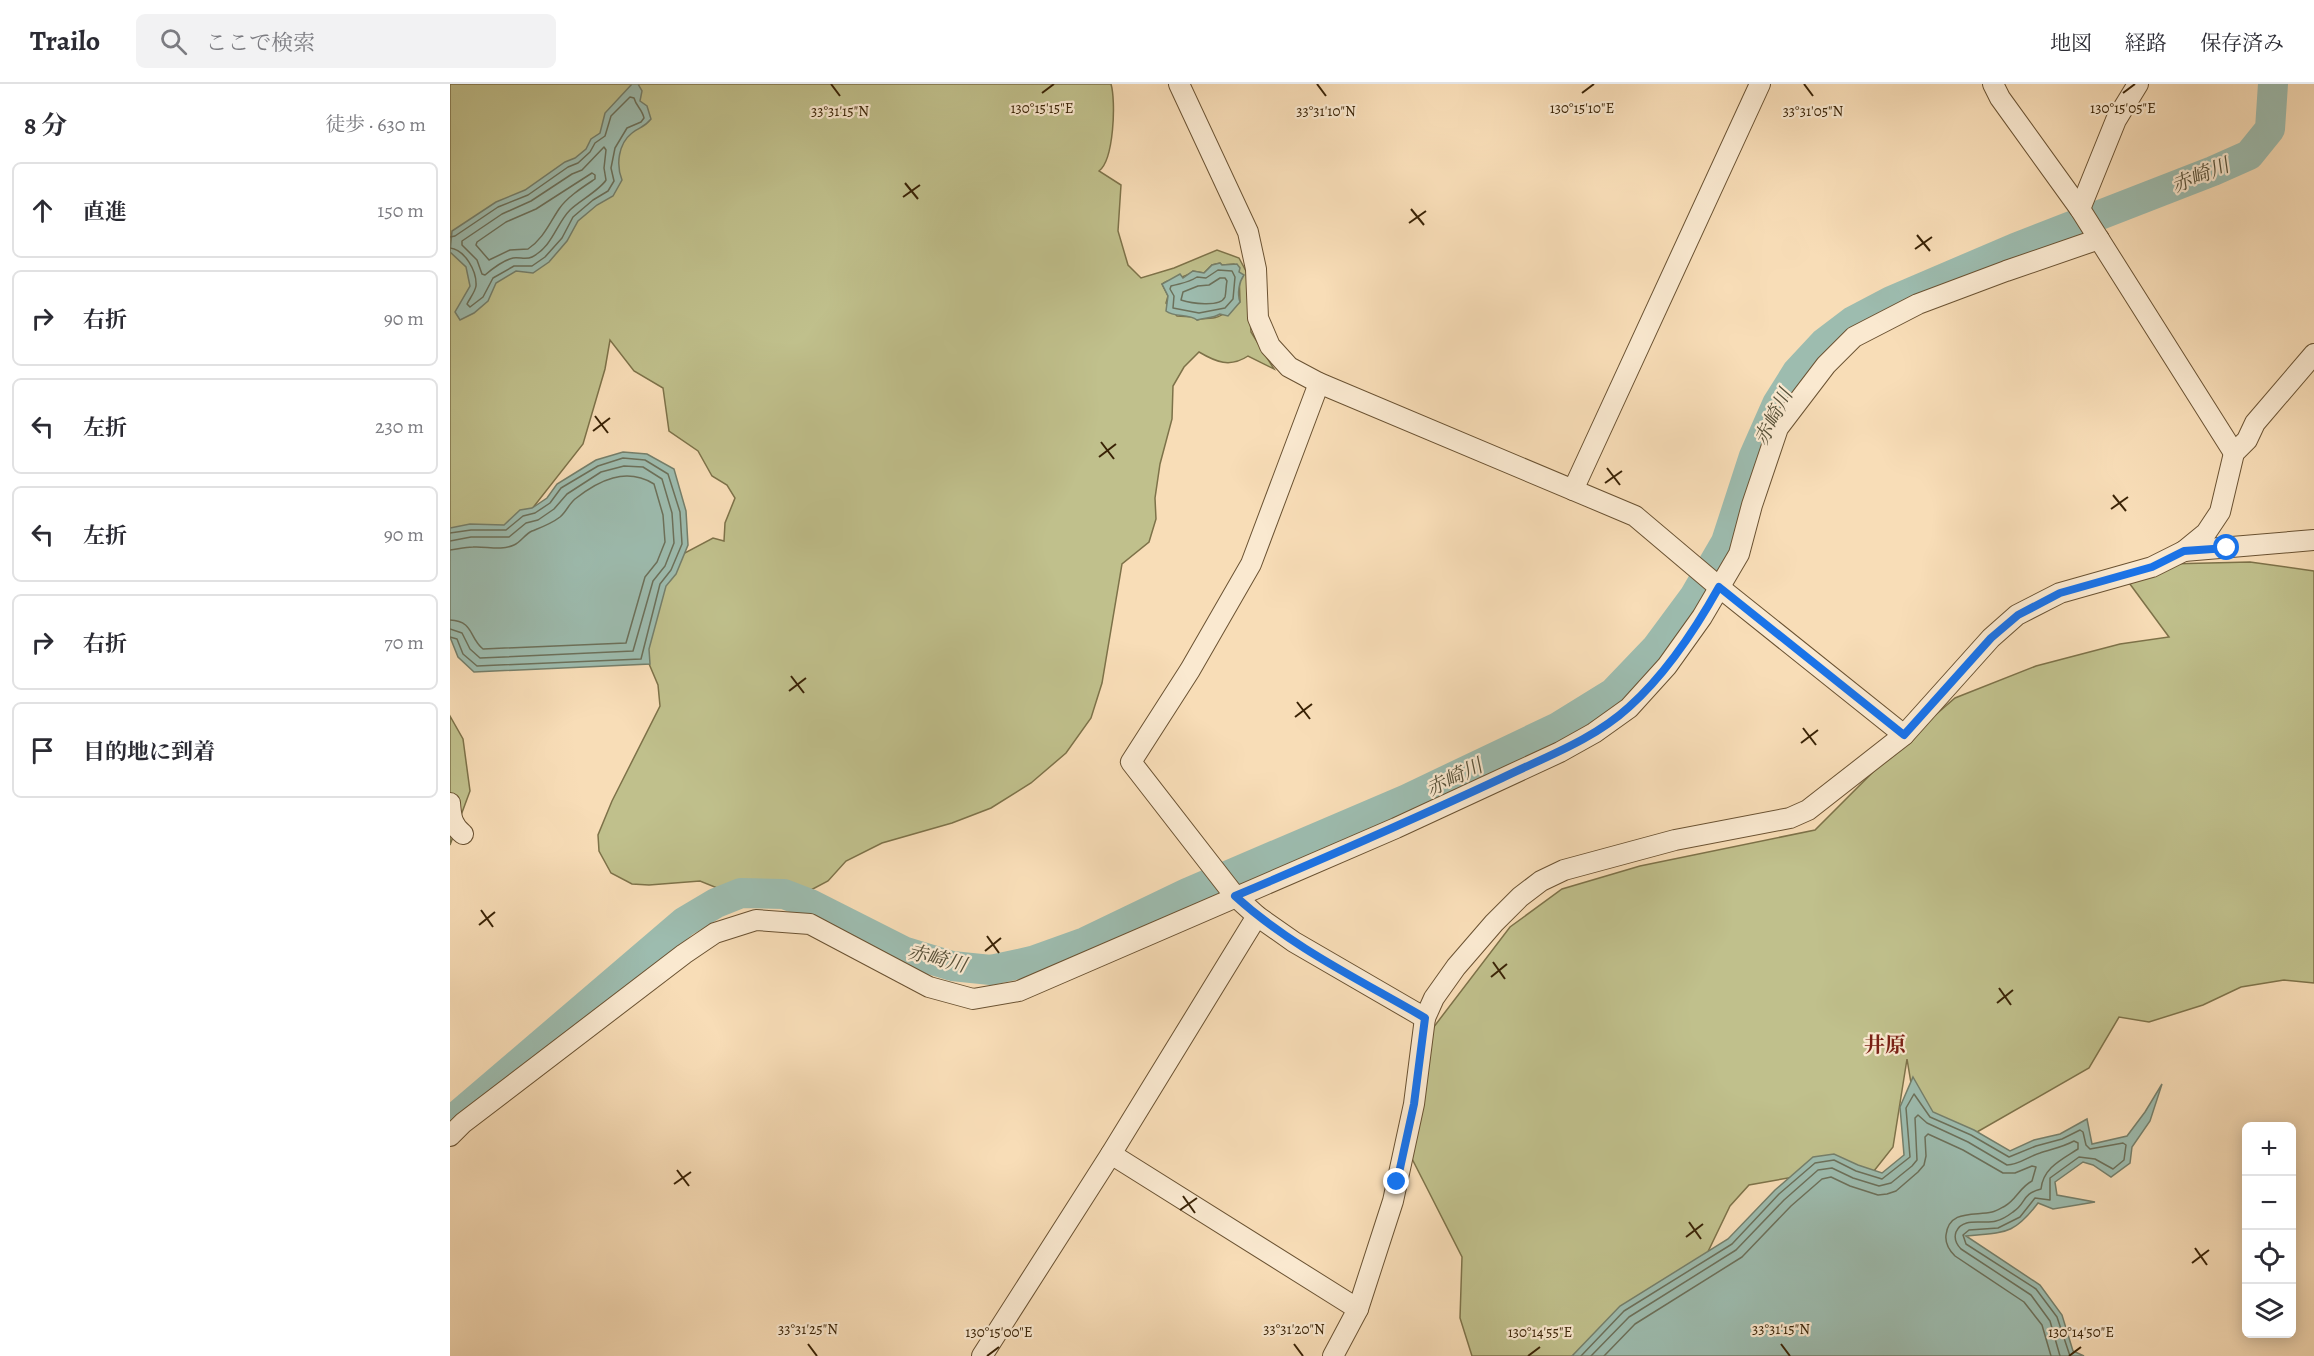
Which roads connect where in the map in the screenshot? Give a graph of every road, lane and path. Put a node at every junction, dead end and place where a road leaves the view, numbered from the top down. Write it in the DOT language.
graph roads {
  1 [pos="1179,84"];
  2 [pos="1760,84"];
  3 [pos="1994,84"];
  4 [pos="2138,84"];
  5 [pos="2080,209"];
  6 [pos="2099,239"];
  7 [pos="2314,354"];
  8 [pos="1319,383"];
  9 [pos="2234,453"];
  10 [pos="1573,490"];
  11 [pos="2314,540"];
  12 [pos="2184,551"];
  13 [pos="1719,587"];
  14 [pos="1904,735"];
  15 [pos="450,803"];
  16 [pos="463,834"];
  17 [pos="1235,896"];
  18 [pos="1257,916"];
  19 [pos="1425,1018"];
  20 [pos="450,1136"];
  21 [pos="1111,1154"];
  22 [pos="1358,1309"];
  23 [pos="982,1356"];
  24 [pos="1333,1356"];
  1 -- 8 [label="street"];
  2 -- 10 [label="street"];
  3 -- 5 [label="street"];
  4 -- 5 [label="street"];
  5 -- 6 [label="street"];
  6 -- 9 [label="street"];
  6 -- 13 [label="street"];
  7 -- 9 [label="street"];
  8 -- 10 [label="street"];
  8 -- 17 [label="street"];
  9 -- 12 [label="street"];
  10 -- 13 [label="street"];
  11 -- 12 [label="street"];
  12 -- 14 [label="street"];
  13 -- 14 [label="street"];
  13 -- 17 [label="street"];
  14 -- 19 [label="street"];
  15 -- 16 [label="street"];
  17 -- 18 [label="street"];
  17 -- 20 [label="street"];
  18 -- 19 [label="street"];
  18 -- 21 [label="street"];
  19 -- 22 [label="street"];
  21 -- 22 [label="street"];
  21 -- 23 [label="street"];
  22 -- 24 [label="street"];
}
